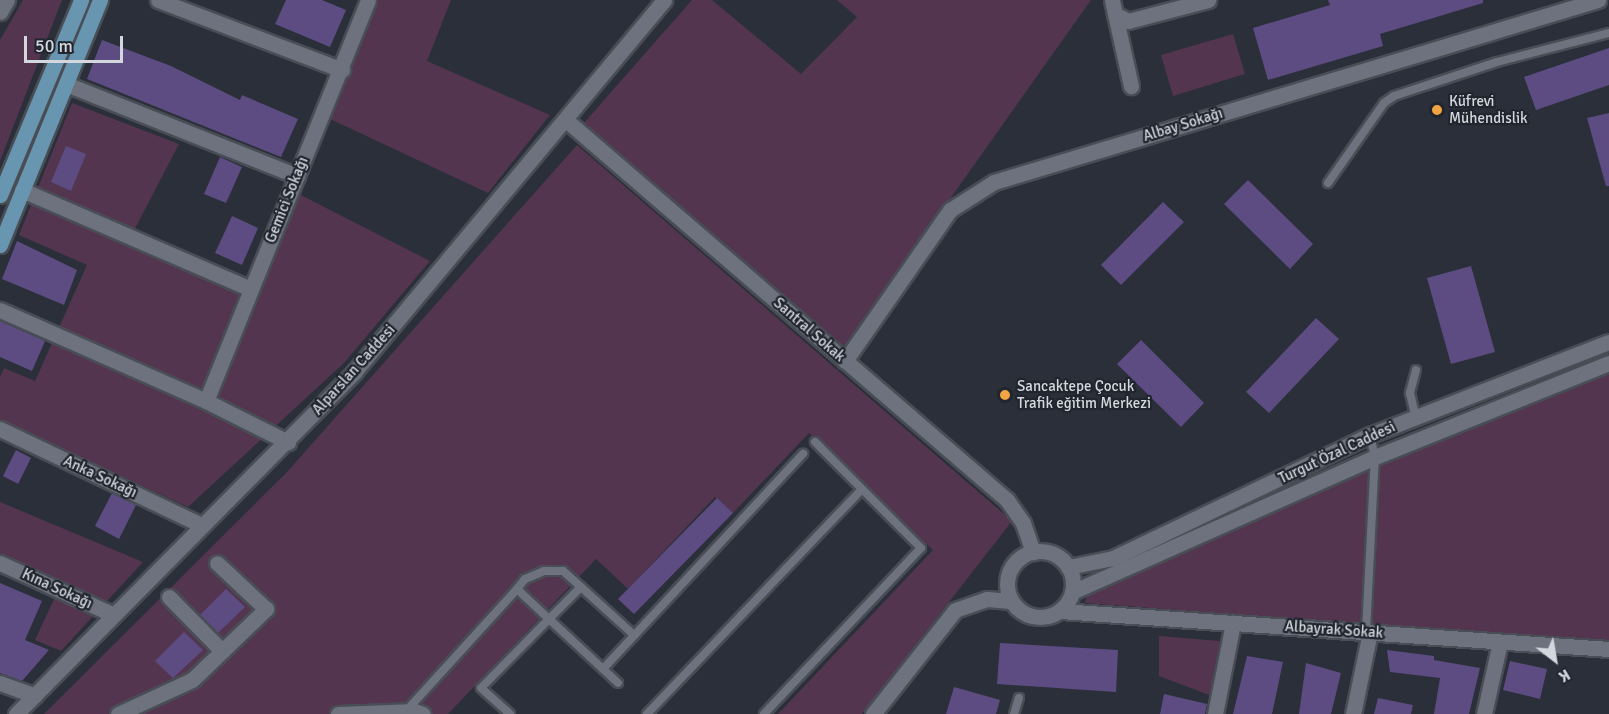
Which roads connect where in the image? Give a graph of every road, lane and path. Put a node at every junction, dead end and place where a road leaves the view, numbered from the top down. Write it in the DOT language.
graph roads {
  1 [pos="7,0"];
  2 [pos="81,0"];
  3 [pos="100,0"];
  4 [pos="158,0"];
  5 [pos="368,0"];
  6 [pos="664,0"];
  7 [pos="1209,0"];
  8 [pos="1598,0"];
  9 [pos="1114,7"];
  10 [pos="0,12"];
  11 [pos="1609,33"];
  12 [pos="342,70"];
  13 [pos="66,84"];
  14 [pos="1131,86"];
  15 [pos="567,120"];
  16 [pos="297,176"];
  17 [pos="1328,183"];
  18 [pos="22,190"];
  19 [pos="0,195"];
  20 [pos="0,245"];
  21 [pos="251,289"];
  22 [pos="0,310"];
  23 [pos="1609,342"];
  24 [pos="845,361"];
  25 [pos="1609,363"];
  26 [pos="1416,370"];
  27 [pos="206,401"];
  28 [pos="1416,417"];
  29 [pos="0,429"];
  30 [pos="1370,435"];
  31 [pos="288,442"];
  32 [pos="815,442"];
  33 [pos="803,454"];
  34 [pos="1375,457"];
  35 [pos="862,489"];
  36 [pos="201,525"];
  37 [pos="1033,552"];
  38 [pos="0,563"];
  39 [pos="217,563"];
  40 [pos="1068,567"];
  41 [pos="581,587"];
  42 [pos="517,589"];
  43 [pos="1072,592"];
  44 [pos="169,597"];
  45 [pos="1010,601"];
  46 [pos="1060,611"];
  47 [pos="114,615"];
  48 [pos="549,619"];
  49 [pos="1233,623"];
  50 [pos="1368,632"];
  51 [pos="634,635"];
  52 [pos="1500,642"];
  53 [pos="1609,649"];
  54 [pos="222,651"];
  55 [pos="603,669"];
  56 [pos="618,682"];
  57 [pos="0,683"];
  58 [pos="35,696"];
  59 [pos="1019,698"];
  60 [pos="406,711"];
  61 [pos="16,714"];
  62 [pos="118,714"];
  63 [pos="338,714"];
  64 [pos="423,714"];
  65 [pos="510,714"];
  66 [pos="648,714"];
  67 [pos="765,714"];
  68 [pos="873,714"];
  69 [pos="1014,714"];
  70 [pos="1215,714"];
  71 [pos="1353,714"];
  72 [pos="1485,714"];
  1 -- 10 [label="street"];
  2 -- 19 [label="main road"];
  3 -- 13 [label="main road"];
  4 -- 12 [label="street"];
  5 -- 12 [label="street, Gemici Sokağı"];
  6 -- 15 [label="street, Alparslan Caddesi"];
  7 -- 9 [label="street"];
  8 -- 24 [label="street, Albay Sokağı"];
  9 -- 14 [label="street"];
  11 -- 17 [label="lane"];
  12 -- 16 [label="street, Gemici Sokağı"];
  13 -- 16 [label="street"];
  13 -- 18 [label="main road"];
  15 -- 24 [label="street, Santral Sokak"];
  15 -- 31 [label="street, Alparslan Caddesi"];
  16 -- 21 [label="street, Gemici Sokağı"];
  18 -- 20 [label="main road"];
  18 -- 21 [label="street"];
  21 -- 27 [label="street, Gemici Sokağı"];
  22 -- 27 [label="street"];
  23 -- 28 [label="street, Turgut Özal Caddesi"];
  24 -- 37 [label="street, Santral Sokak"];
  25 -- 34 [label="street, Turgut Özal Caddesi"];
  26 -- 28 [label="lane"];
  27 -- 31 [label="street"];
  28 -- 30 [label="street, Turgut Özal Caddesi"];
  29 -- 36 [label="street, Anka Sokağı"];
  30 -- 34 [label="lane"];
  30 -- 40 [label="street, Turgut Özal Caddesi"];
  31 -- 36 [label="street, Alparslan Caddesi"];
  32 -- 35 [label="lane"];
  33 -- 51 [label="lane"];
  34 -- 43 [label="street, Turgut Özal Caddesi"];
  34 -- 50 [label="lane"];
  35 -- 66 [label="lane"];
  35 -- 67 [label="lane"];
  36 -- 47 [label="street, Alparslan Caddesi"];
  37 -- 40 [label="street"];
  37 -- 45 [label="street"];
  38 -- 47 [label="street, Kına Sokağı"];
  39 -- 54 [label="street"];
  40 -- 43 [label="street"];
  41 -- 42 [label="lane"];
  41 -- 48 [label="lane"];
  41 -- 51 [label="lane"];
  42 -- 48 [label="lane"];
  42 -- 60 [label="lane"];
  43 -- 46 [label="street"];
  44 -- 54 [label="street"];
  45 -- 46 [label="street"];
  45 -- 68 [label="street"];
  46 -- 49 [label="street, Albayrak Sokak"];
  47 -- 58 [label="street, Alparslan Caddesi"];
  48 -- 55 [label="lane"];
  48 -- 65 [label="lane"];
  49 -- 50 [label="street, Albayrak Sokak"];
  49 -- 70 [label="street"];
  50 -- 52 [label="street, Albayrak Sokak"];
  50 -- 71 [label="street"];
  51 -- 55 [label="lane"];
  52 -- 53 [label="street, Albayrak Sokak"];
  52 -- 72 [label="street"];
  54 -- 62 [label="street"];
  55 -- 56 [label="lane"];
  57 -- 58 [label="street"];
  58 -- 61 [label="street, Alparslan Caddesi"];
  59 -- 69 [label="lane"];
  60 -- 63 [label="street"];
  60 -- 64 [label="street"];
}
